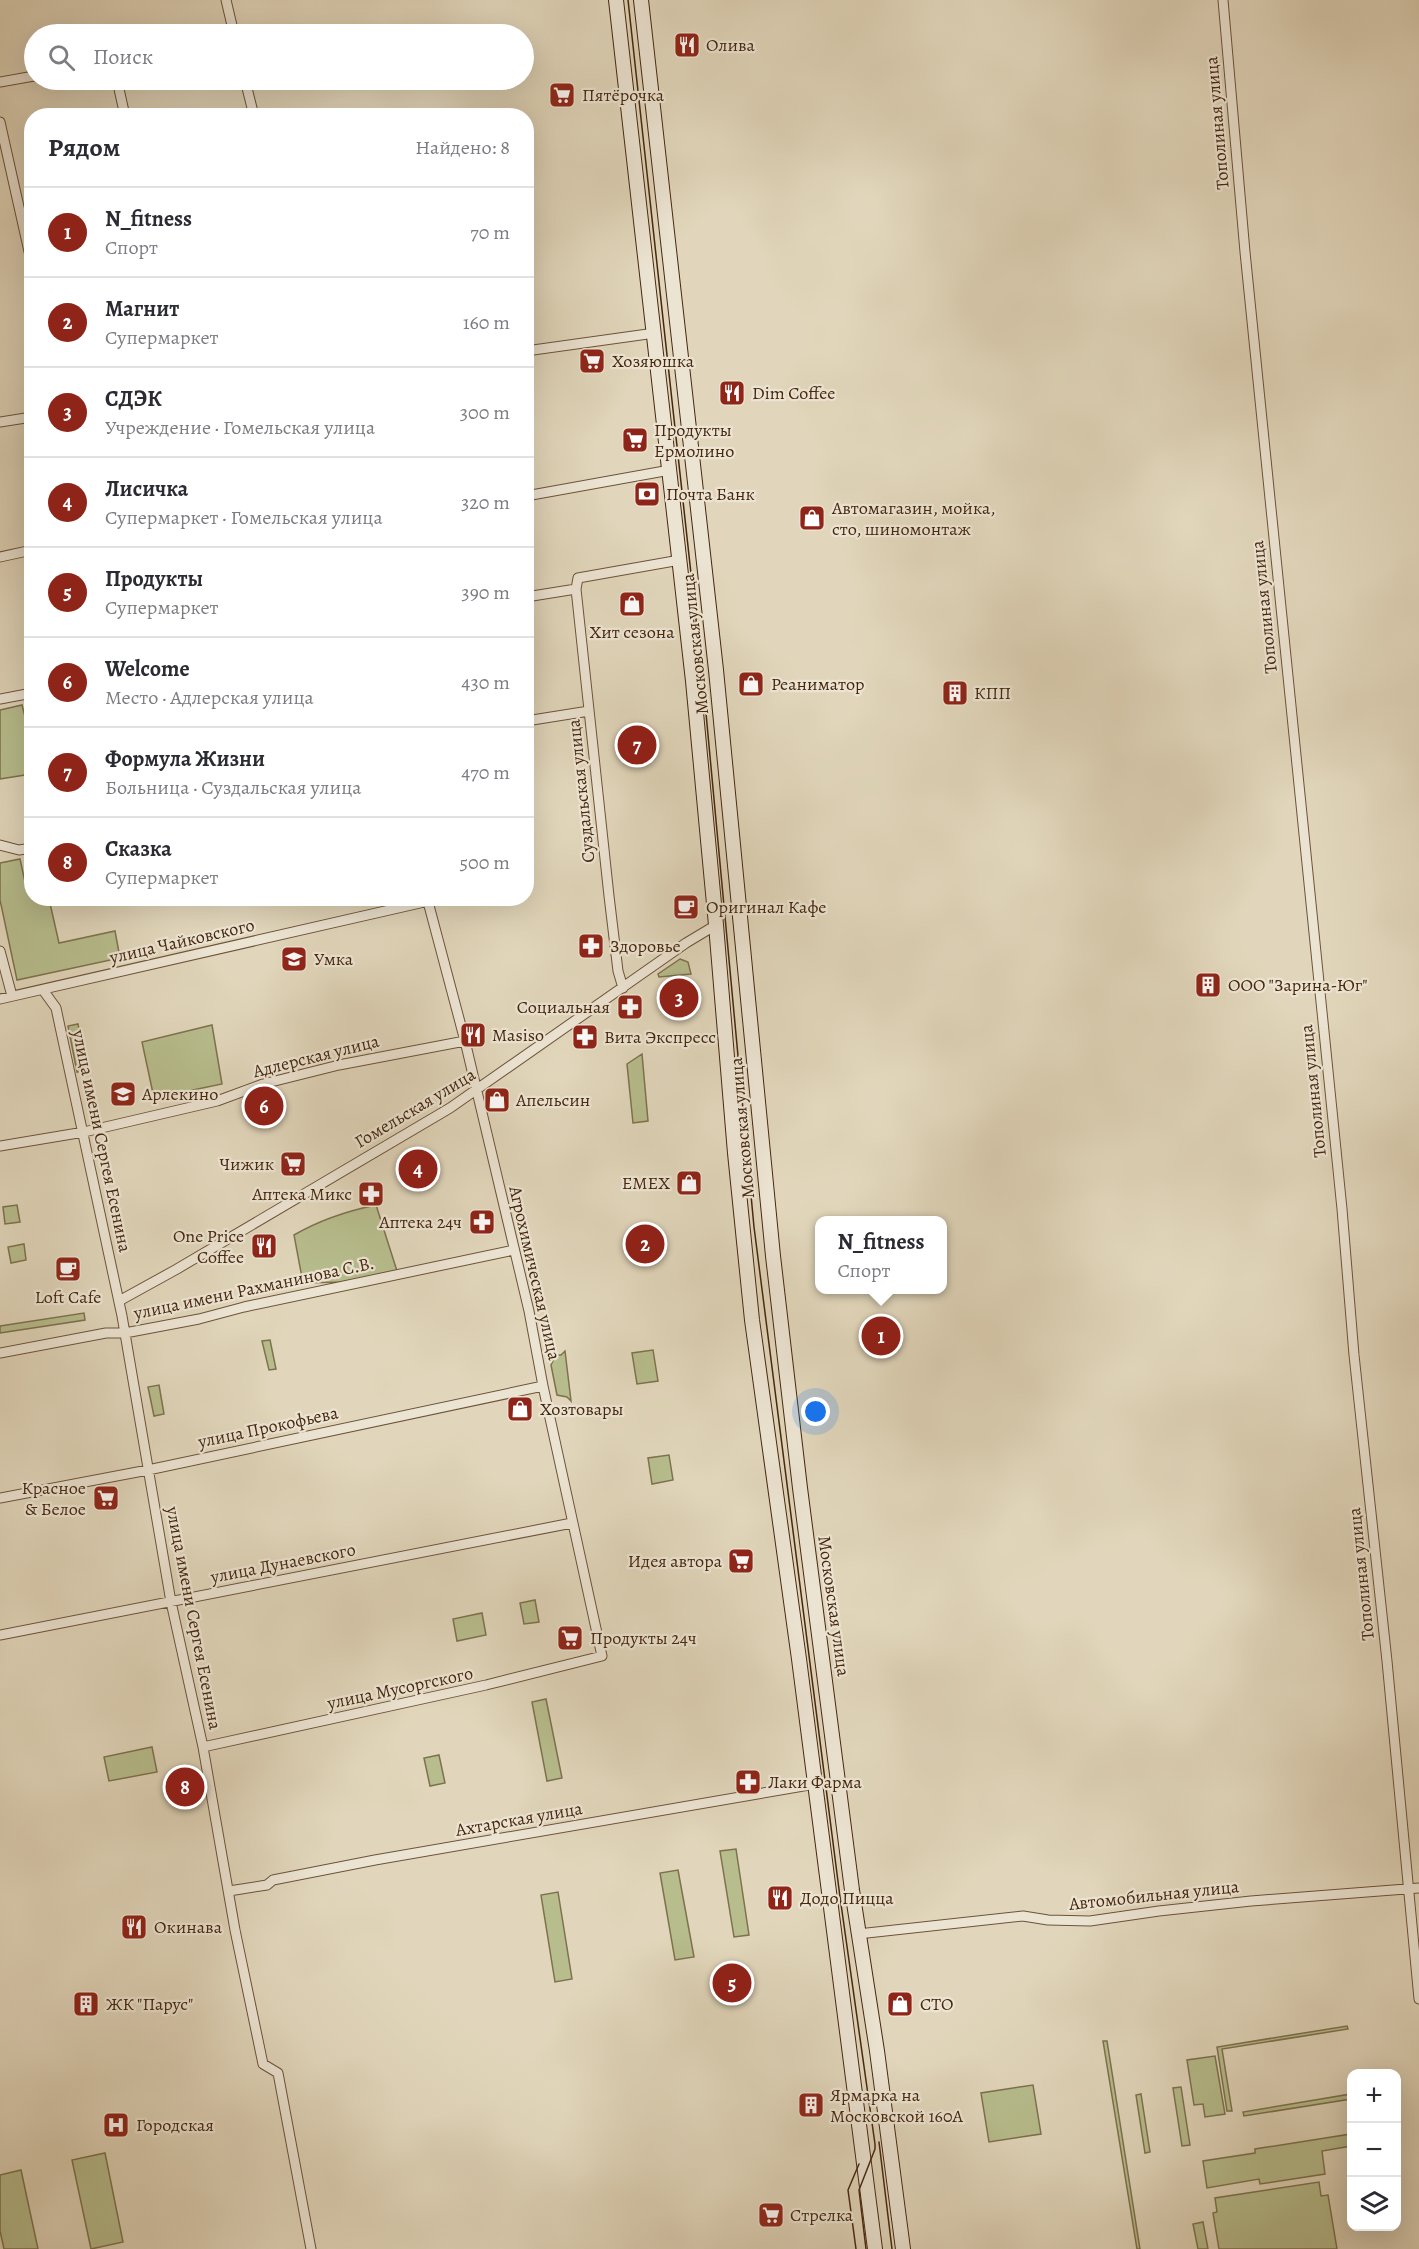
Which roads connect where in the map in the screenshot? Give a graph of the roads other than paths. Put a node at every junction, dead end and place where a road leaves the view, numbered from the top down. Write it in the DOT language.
graph roads {
  1 [pos="226,0"];
  2 [pos="1223,0"];
  3 [pos="616,1"];
  4 [pos="639,4"];
  5 [pos="617,16"];
  6 [pos="232,24"];
  7 [pos="24,78"];
  8 [pos="0,82"];
  9 [pos="119,90"];
  10 [pos="248,90"];
  11 [pos="123,108"];
  12 [pos="252,108"];
  13 [pos="0,122"];
  14 [pos="24,229"];
  15 [pos="655,333"];
  16 [pos="534,350"];
  17 [pos="24,418"];
  18 [pos="0,422"];
  19 [pos="670,470"];
  20 [pos="534,495"];
  21 [pos="24,552"];
  22 [pos="0,556"];
  23 [pos="680,560"];
  24 [pos="576,589"];
  25 [pos="534,596"];
  26 [pos="24,694"];
  27 [pos="0,699"];
  28 [pos="589,711"];
  29 [pos="534,720"];
  30 [pos="0,845"];
  31 [pos="24,849"];
  32 [pos="402,906"];
  33 [pos="430,906"];
  34 [pos="716,925"];
  35 [pos="0,951"];
  36 [pos="623,988"];
  37 [pos="42,990"];
  38 [pos="12,996"];
  39 [pos="0,999"];
  40 [pos="465,1041"];
  41 [pos="477,1091"];
  42 [pos="84,1132"];
  43 [pos="0,1146"];
  44 [pos="514,1250"];
  45 [pos="119,1301"];
  46 [pos="125,1333"];
  47 [pos="0,1353"];
  48 [pos="543,1386"];
  49 [pos="148,1470"];
  50 [pos="0,1498"];
  51 [pos="572,1523"];
  52 [pos="171,1602"];
  53 [pos="0,1635"];
  54 [pos="602,1656"];
  55 [pos="203,1747"];
  56 [pos="815,1784"];
  57 [pos="1419,1888"];
  58 [pos="1408,1889"];
  59 [pos="852,1890"];
  60 [pos="230,1891"];
  61 [pos="828,1894"];
  62 [pos="859,1940"];
  63 [pos="836,1949"];
  64 [pos="1419,1999"];
  65 [pos="311,2249"];
  66 [pos="875,2249"];
  67 [pos="903,2249"];
  1 -- 6 [label="street"];
  2 -- 58 [label="street, Тополиная улица"];
  3 -- 4 [label="street"];
  3 -- 5 [label="street, Московская улица"];
  4 -- 5 [label="street"];
  4 -- 59 [label="street, Московская улица"];
  5 -- 15 [label="street, Московская улица"];
  7 -- 8 [label="street"];
  9 -- 11 [label="street"];
  10 -- 12 [label="street"];
  13 -- 14 [label="street"];
  15 -- 16 [label="street"];
  15 -- 19 [label="street, Московская улица"];
  17 -- 18 [label="street"];
  19 -- 20 [label="street"];
  19 -- 23 [label="street, Московская улица"];
  21 -- 22 [label="street"];
  23 -- 24 [label="street"];
  23 -- 34 [label="street, Московская улица"];
  24 -- 25 [label="street"];
  24 -- 28 [label="street, Суздальская улица"];
  26 -- 27 [label="street"];
  28 -- 29 [label="street"];
  28 -- 36 [label="street, Суздальская улица"];
  30 -- 31 [label="street"];
  32 -- 37 [label="street, улица Чайковского"];
  33 -- 40 [label="street, Агрохимическая улица"];
  34 -- 36 [label="street, Гомельская улица"];
  34 -- 56 [label="street, Московская улица"];
  35 -- 38 [label="street"];
  36 -- 41 [label="street, Гомельская улица"];
  37 -- 38 [label="street, улица Чайковского"];
  37 -- 42 [label="street, улица имени Сергея Есенина"];
  38 -- 39 [label="street, улица Чайковского"];
  40 -- 41 [label="street, Агрохимическая улица"];
  40 -- 42 [label="street, Адлерская улица"];
  41 -- 44 [label="street, Агрохимическая улица"];
  41 -- 45 [label="street, Гомельская улица"];
  42 -- 43 [label="street, Адлерская улица"];
  42 -- 45 [label="street, улица имени Сергея Есенина"];
  44 -- 46 [label="street, улица имени Рахманинова С.В."];
  44 -- 48 [label="street, Агрохимическая улица"];
  45 -- 46 [label="street, улица имени Сергея Есенина"];
  46 -- 47 [label="street, улица имени Рахманинова С.В."];
  46 -- 49 [label="street, улица имени Сергея Есенина"];
  48 -- 49 [label="street, улица Прокофьева"];
  48 -- 51 [label="street, Агрохимическая улица"];
  49 -- 50 [label="street, улица Прокофьева"];
  49 -- 52 [label="street, улица имени Сергея Есенина"];
  51 -- 52 [label="street, улица Дунаевского"];
  51 -- 54 [label="street, Агрохимическая улица"];
  52 -- 53 [label="street, улица Дунаевского"];
  52 -- 55 [label="street, улица имени Сергея Есенина"];
  54 -- 55 [label="street, улица Мусоргского"];
  55 -- 60 [label="street, улица имени Сергея Есенина"];
  56 -- 60 [label="street, Ахтарская улица"];
  56 -- 61 [label="street, Московская улица"];
  57 -- 58 [label="street, Автомобильная улица"];
  58 -- 62 [label="street, Автомобильная улица"];
  58 -- 64 [label="street, Тополиная улица"];
  59 -- 61 [label="street"];
  59 -- 62 [label="street, Московская улица"];
  60 -- 65 [label="street, улица имени Сергея Есенина"];
  61 -- 63 [label="street, Московская улица"];
  62 -- 63 [label="street"];
  62 -- 67 [label="street, Московская улица"];
  63 -- 66 [label="street, Московская улица"];
}
